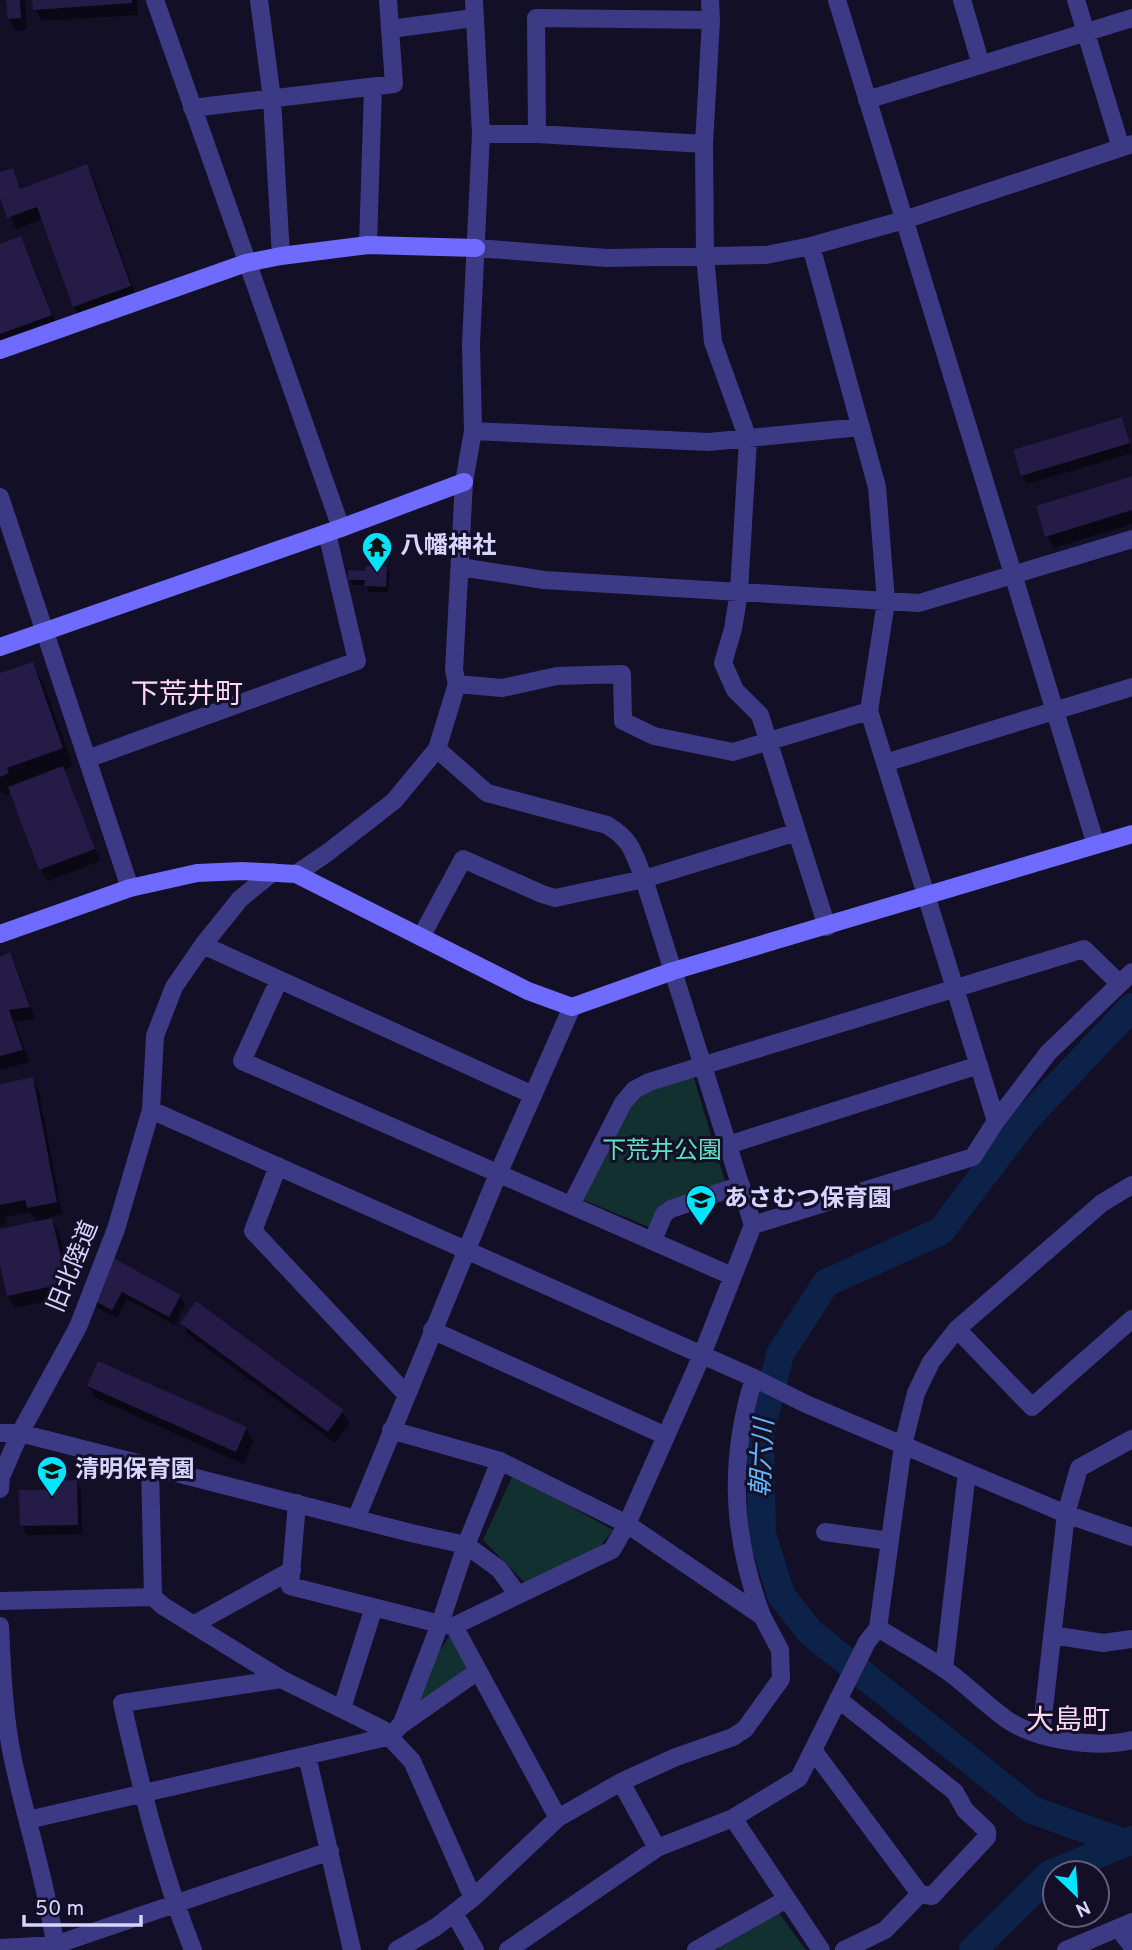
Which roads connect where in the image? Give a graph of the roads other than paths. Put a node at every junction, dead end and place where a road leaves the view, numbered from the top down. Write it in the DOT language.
graph roads {
  1 [pos="155,0"];
  2 [pos="259,0"];
  3 [pos="388,0"];
  4 [pos="710,0"];
  5 [pos="837,0"];
  6 [pos="962,0"];
  7 [pos="1076,0"];
  8 [pos="474,9"];
  9 [pos="1132,18"];
  10 [pos="711,19"];
  11 [pos="390,29"];
  12 [pos="1086,32"];
  13 [pos="981,65"];
  14 [pos="373,87"];
  15 [pos="272,99"];
  16 [pos="867,100"];
  17 [pos="192,108"];
  18 [pos="481,134"];
  19 [pos="537,134"];
  20 [pos="704,144"];
  21 [pos="1127,146"];
  22 [pos="904,220"];
  23 [pos="368,245"];
  24 [pos="811,246"];
  25 [pos="477,247"];
  26 [pos="281,256"];
  27 [pos="705,256"];
  28 [pos="246,263"];
  29 [pos="0,350"];
  30 [pos="861,427"];
  31 [pos="473,431"];
  32 [pos="748,439"];
  33 [pos="464,482"];
  34 [pos="0,497"];
  35 [pos="334,530"];
  36 [pos="1132,540"];
  37 [pos="460,567"];
  38 [pos="1013,575"];
  39 [pos="739,592"];
  40 [pos="886,602"];
  41 [pos="44,631"];
  42 [pos="0,647"];
  43 [pos="457,684"];
  44 [pos="1132,687"];
  45 [pos="869,711"];
  46 [pos="1055,711"];
  47 [pos="768,740"];
  48 [pos="437,749"];
  49 [pos="87,759"];
  50 [pos="885,762"];
  51 [pos="797,832"];
  52 [pos="1132,834"];
  53 [pos="1097,845"];
  54 [pos="273,872"];
  55 [pos="296,874"];
  56 [pos="644,879"];
  57 [pos="130,888"];
  58 [pos="926,897"];
  59 [pos="827,927"];
  60 [pos="0,934"];
  61 [pos="421,937"];
  62 [pos="203,945"];
  63 [pos="673,971"];
  64 [pos="1126,978"];
  65 [pos="279,980"];
  66 [pos="955,989"];
  67 [pos="572,1007"];
  68 [pos="702,1064"];
  69 [pos="979,1065"];
  70 [pos="533,1095"];
  71 [pos="151,1110"];
  72 [pos="996,1121"];
  73 [pos="728,1145"];
  74 [pos="278,1166"];
  75 [pos="498,1174"];
  76 [pos="741,1185"];
  77 [pos="1132,1185"];
  78 [pos="571,1205"];
  79 [pos="753,1225"];
  80 [pos="653,1240"];
  81 [pos="466,1250"];
  82 [pos="732,1276"];
  83 [pos="1132,1319"];
  84 [pos="957,1329"];
  85 [pos="432,1331"];
  86 [pos="702,1355"];
  87 [pos="758,1380"];
  88 [pos="406,1394"];
  89 [pos="391,1430"];
  90 [pos="0,1433"];
  91 [pos="20,1433"];
  92 [pos="666,1437"];
  93 [pos="1132,1439"];
  94 [pos="903,1445"];
  95 [pos="500,1461"];
  96 [pos="150,1467"];
  97 [pos="967,1472"];
  98 [pos="0,1489"];
  99 [pos="297,1503"];
  100 [pos="1066,1514"];
  101 [pos="355,1519"];
  102 [pos="627,1524"];
  103 [pos="825,1532"];
  104 [pos="1132,1537"];
  105 [pos="890,1541"];
  106 [pos="466,1545"];
  107 [pos="292,1570"];
  108 [pos="518,1595"];
  109 [pos="153,1597"];
  110 [pos="0,1601"];
  111 [pos="374,1607"];
  112 [pos="762,1616"];
  113 [pos="193,1625"];
  114 [pos="447,1625"];
  115 [pos="0,1626"];
  116 [pos="872,1635"];
  117 [pos="1052,1635"];
  118 [pos="1132,1639"];
  119 [pos="944,1669"];
  120 [pos="478,1671"];
  121 [pos="281,1679"];
  122 [pos="841,1693"];
  123 [pos="3,1706"];
  124 [pos="342,1709"];
  125 [pos="395,1731"];
  126 [pos="1041,1735"];
  127 [pos="1132,1740"];
  128 [pos="813,1750"];
  129 [pos="307,1756"];
  130 [pos="621,1782"];
  131 [pos="143,1794"];
  132 [pos="558,1818"];
  133 [pos="733,1818"];
  134 [pos="28,1820"];
  135 [pos="657,1848"];
  136 [pos="330,1851"];
  137 [pos="920,1894"];
  138 [pos="473,1898"];
  139 [pos="787,1899"];
  140 [pos="175,1904"];
  141 [pos="454,1913"];
  142 [pos="1125,1925"];
  143 [pos="1132,1946"];
  144 [pos="0,1948"];
  145 [pos="56,1948"];
  146 [pos="193,1950"];
  147 [pos="352,1950"];
  148 [pos="397,1950"];
  149 [pos="475,1950"];
  150 [pos="508,1950"];
  151 [pos="696,1950"];
  152 [pos="821,1950"];
  153 [pos="844,1950"];
  154 [pos="1066,1950"];
  1 -- 17 [label="street"];
  2 -- 15 [label="street"];
  3 -- 11 [label="street"];
  4 -- 10 [label="street"];
  5 -- 16 [label="street"];
  6 -- 13 [label="street"];
  7 -- 12 [label="street"];
  8 -- 11 [label="street"];
  8 -- 18 [label="street"];
  9 -- 12 [label="street"];
  10 -- 19 [label="street"];
  10 -- 20 [label="street"];
  11 -- 14 [label="street"];
  12 -- 13 [label="street"];
  12 -- 21 [label="street"];
  13 -- 16 [label="street"];
  14 -- 15 [label="street"];
  14 -- 23 [label="street"];
  15 -- 17 [label="street"];
  15 -- 26 [label="street"];
  16 -- 22 [label="street"];
  17 -- 28 [label="street"];
  18 -- 19 [label="street"];
  18 -- 25 [label="street"];
  19 -- 20 [label="street"];
  20 -- 27 [label="street"];
  21 -- 22 [label="street"];
  22 -- 24 [label="street"];
  22 -- 38 [label="street"];
  23 -- 25 [label="street"];
  23 -- 26 [label="street"];
  24 -- 27 [label="street"];
  24 -- 30 [label="street"];
  25 -- 27 [label="street"];
  25 -- 31 [label="street"];
  26 -- 28 [label="street"];
  27 -- 32 [label="street"];
  28 -- 29 [label="street"];
  28 -- 35 [label="street"];
  30 -- 32 [label="street"];
  30 -- 40 [label="street"];
  31 -- 32 [label="street"];
  31 -- 33 [label="street"];
  32 -- 39 [label="street"];
  33 -- 35 [label="street"];
  33 -- 37 [label="street"];
  34 -- 41 [label="street"];
  35 -- 41 [label="street"];
  35 -- 49 [label="street"];
  36 -- 38 [label="street"];
  37 -- 39 [label="street"];
  37 -- 43 [label="street"];
  38 -- 40 [label="street"];
  38 -- 46 [label="street"];
  39 -- 40 [label="street"];
  39 -- 47 [label="street"];
  40 -- 45 [label="street"];
  41 -- 42 [label="street"];
  41 -- 49 [label="street"];
  43 -- 47 [label="street"];
  43 -- 48 [label="street"];
  44 -- 46 [label="street"];
  45 -- 47 [label="street"];
  45 -- 50 [label="street"];
  46 -- 50 [label="street"];
  46 -- 53 [label="street"];
  47 -- 51 [label="street"];
  48 -- 55 [label="street"];
  48 -- 56 [label="street"];
  49 -- 57 [label="street"];
  50 -- 58 [label="street"];
  51 -- 56 [label="street"];
  51 -- 59 [label="street"];
  52 -- 53 [label="street"];
  53 -- 58 [label="street"];
  54 -- 55 [label="street"];
  54 -- 57 [label="street"];
  54 -- 62 [label="street, 旧北陸道"];
  55 -- 61 [label="street"];
  56 -- 61 [label="street"];
  56 -- 63 [label="street"];
  57 -- 60 [label="street"];
  58 -- 59 [label="street"];
  58 -- 66 [label="street"];
  59 -- 63 [label="street"];
  61 -- 67 [label="street"];
  62 -- 65 [label="street"];
  62 -- 71 [label="street, 旧北陸道"];
  63 -- 67 [label="street"];
  63 -- 68 [label="street"];
  64 -- 66 [label="street"];
  64 -- 72 [label="street"];
  65 -- 70 [label="street"];
  65 -- 75 [label="street"];
  66 -- 68 [label="street"];
  66 -- 69 [label="street"];
  67 -- 70 [label="street"];
  68 -- 73 [label="street"];
  68 -- 78 [label="street"];
  69 -- 72 [label="street"];
  69 -- 73 [label="street"];
  70 -- 75 [label="street"];
  71 -- 74 [label="street"];
  71 -- 91 [label="street, 旧北陸道"];
  72 -- 79 [label="street"];
  73 -- 76 [label="street"];
  74 -- 81 [label="street"];
  74 -- 88 [label="street"];
  75 -- 78 [label="street"];
  75 -- 81 [label="street"];
  76 -- 79 [label="street"];
  76 -- 80 [label="street"];
  77 -- 84 [label="street"];
  78 -- 80 [label="street"];
  79 -- 82 [label="street"];
  80 -- 82 [label="street"];
  81 -- 85 [label="street"];
  81 -- 86 [label="street"];
  82 -- 86 [label="street"];
  83 -- 84 [label="street"];
  84 -- 94 [label="street"];
  85 -- 88 [label="street"];
  85 -- 92 [label="street"];
  86 -- 87 [label="street"];
  86 -- 92 [label="street"];
  87 -- 94 [label="street"];
  87 -- 112 [label="street"];
  88 -- 89 [label="street"];
  89 -- 95 [label="street"];
  89 -- 101 [label="street"];
  90 -- 91 [label="street"];
  91 -- 96 [label="street"];
  91 -- 98 [label="street, 旧北陸道"];
  92 -- 102 [label="street"];
  93 -- 100 [label="street"];
  94 -- 97 [label="street"];
  94 -- 105 [label="street"];
  95 -- 102 [label="street"];
  95 -- 106 [label="street"];
  96 -- 99 [label="street"];
  96 -- 109 [label="street"];
  97 -- 100 [label="street"];
  97 -- 119 [label="street"];
  99 -- 101 [label="street"];
  99 -- 107 [label="street"];
  100 -- 104 [label="street"];
  100 -- 117 [label="street"];
  101 -- 106 [label="street"];
  102 -- 108 [label="street"];
  102 -- 112 [label="street"];
  103 -- 105 [label="street"];
  105 -- 116 [label="street"];
  106 -- 108 [label="street"];
  106 -- 114 [label="street"];
  107 -- 111 [label="street"];
  107 -- 113 [label="street"];
  108 -- 114 [label="street"];
  109 -- 110 [label="street"];
  109 -- 113 [label="street"];
  111 -- 114 [label="street"];
  111 -- 124 [label="street"];
  112 -- 130 [label="street"];
  113 -- 121 [label="street"];
  114 -- 120 [label="street"];
  114 -- 125 [label="street"];
  115 -- 123 [label="street"];
  116 -- 119 [label="street"];
  116 -- 122 [label="street"];
  117 -- 118 [label="street"];
  117 -- 126 [label="street"];
  119 -- 126 [label="street"];
  120 -- 125 [label="street"];
  120 -- 132 [label="street"];
  121 -- 124 [label="street"];
  121 -- 131 [label="street"];
  122 -- 128 [label="street"];
  122 -- 137 [label="street"];
  123 -- 134 [label="street"];
  124 -- 125 [label="street"];
  125 -- 129 [label="street"];
  125 -- 138 [label="street"];
  126 -- 127 [label="street"];
  128 -- 133 [label="street"];
  128 -- 137 [label="street"];
  129 -- 131 [label="street"];
  129 -- 136 [label="street"];
  130 -- 132 [label="street"];
  130 -- 135 [label="street"];
  131 -- 134 [label="street"];
  131 -- 140 [label="street"];
  132 -- 138 [label="street"];
  133 -- 135 [label="street"];
  133 -- 139 [label="street"];
  134 -- 145 [label="street"];
  135 -- 150 [label="street"];
  136 -- 140 [label="street"];
  136 -- 147 [label="street"];
  137 -- 153 [label="street"];
  138 -- 141 [label="street"];
  139 -- 151 [label="street"];
  139 -- 152 [label="street"];
  140 -- 145 [label="street"];
  140 -- 146 [label="street"];
  141 -- 148 [label="street"];
  141 -- 149 [label="street"];
  142 -- 143 [label="street"];
  142 -- 154 [label="street"];
  144 -- 145 [label="street"];
}
